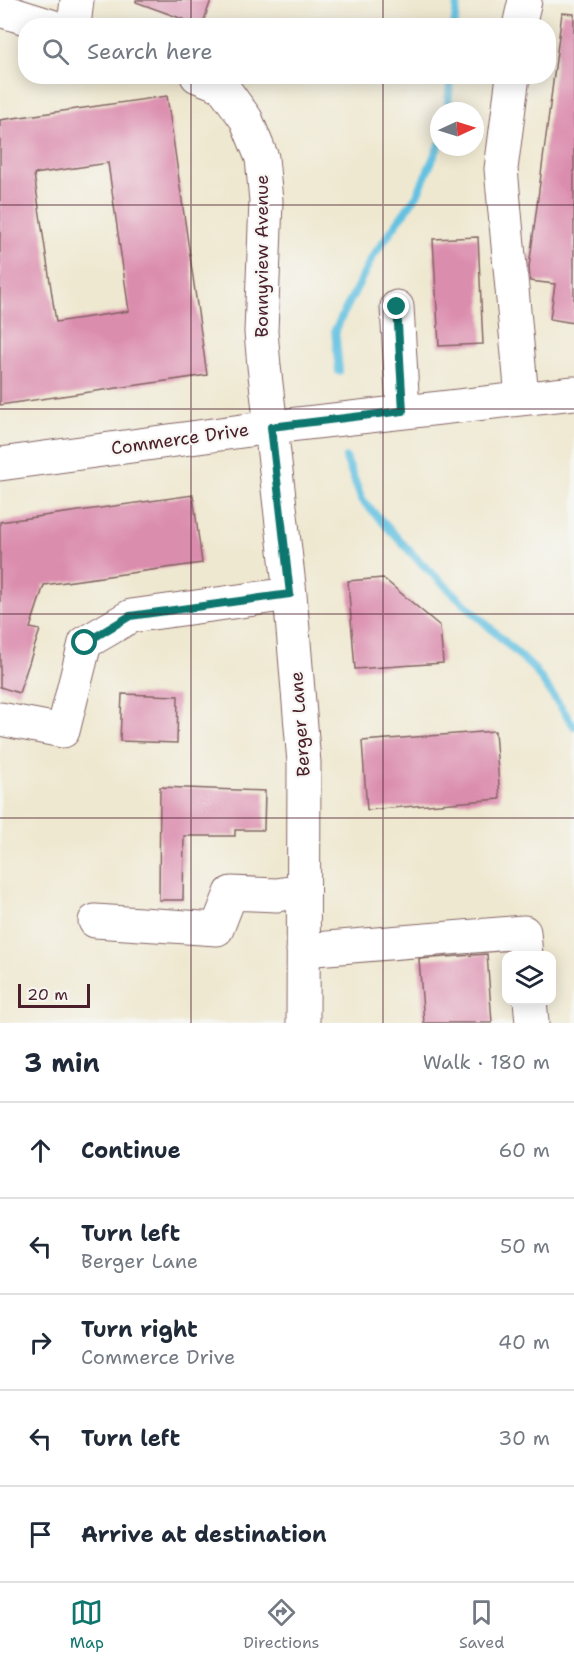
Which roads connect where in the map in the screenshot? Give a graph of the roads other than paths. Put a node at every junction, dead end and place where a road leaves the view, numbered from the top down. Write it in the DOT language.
graph roads {
  1 [pos="77,0"];
  2 [pos="525,0"];
  3 [pos="0,10"];
  4 [pos="26,18"];
  5 [pos="75,18"];
  6 [pos="521,18"];
  7 [pos="217,84"];
  8 [pos="512,84"];
  9 [pos="397,307"];
  10 [pos="574,393"];
  11 [pos="522,398"];
  12 [pos="403,411"];
  13 [pos="271,427"];
  14 [pos="0,464"];
  15 [pos="290,594"];
  16 [pos="0,718"];
  17 [pos="303,891"];
  18 [pos="95,921"];
  19 [pos="303,950"];
  20 [pos="526,951"];
  21 [pos="530,1005"];
  22 [pos="303,1023"];
  23 [pos="532,1023"];
  1 -- 5 [label="street"];
  2 -- 6 [label="street"];
  3 -- 4 [label="street"];
  7 -- 13 [label="street, Bonnyview Avenue"];
  8 -- 11 [label="street"];
  9 -- 12 [label="street"];
  10 -- 11 [label="street, Commerce Drive"];
  11 -- 12 [label="street, Commerce Drive"];
  12 -- 13 [label="street, Commerce Drive"];
  13 -- 14 [label="street, Commerce Drive"];
  13 -- 15 [label="street, Berger Lane"];
  15 -- 16 [label="street"];
  15 -- 17 [label="street, Berger Lane"];
  17 -- 18 [label="street"];
  17 -- 19 [label="street, Berger Lane"];
  19 -- 20 [label="street"];
  19 -- 22 [label="street, Berger Lane"];
  21 -- 23 [label="street"];
}
